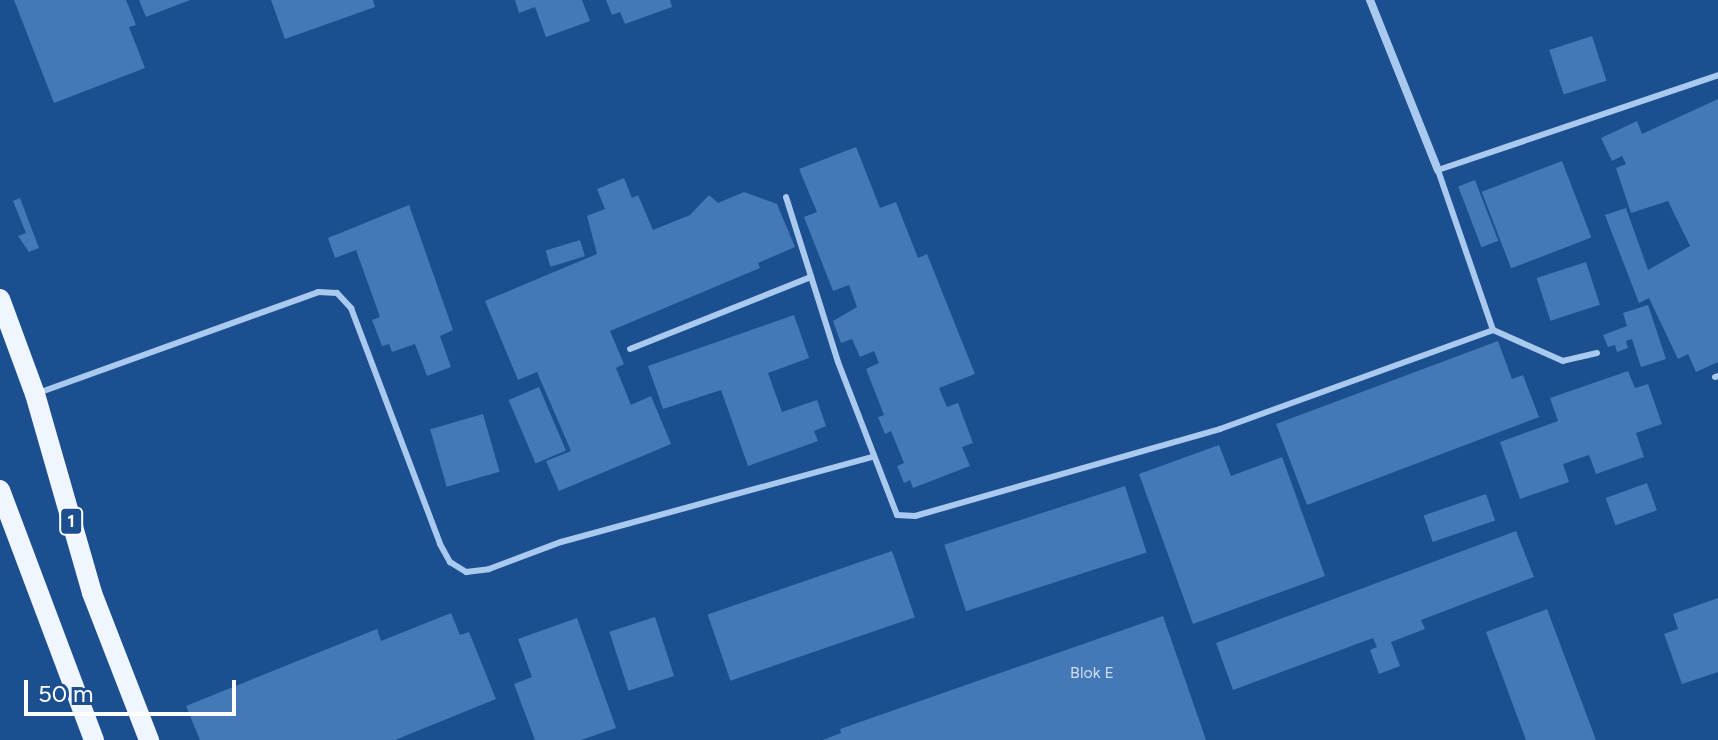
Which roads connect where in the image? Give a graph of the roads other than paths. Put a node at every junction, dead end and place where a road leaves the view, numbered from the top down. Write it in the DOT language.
graph roads {
  1 [pos="1370,0"];
  2 [pos="1718,75"];
  3 [pos="1438,170"];
  4 [pos="786,197"];
  5 [pos="811,277"];
  6 [pos="0,299"];
  7 [pos="1493,330"];
  8 [pos="630,349"];
  9 [pos="1597,353"];
  10 [pos="35,394"];
  11 [pos="872,457"];
  12 [pos="0,490"];
  13 [pos="94,740"];
  14 [pos="149,740"];
  1 -- 3 [label="street"];
  2 -- 3 [label="lane"];
  3 -- 7 [label="lane"];
  4 -- 5 [label="lane"];
  5 -- 8 [label="lane"];
  5 -- 11 [label="lane"];
  6 -- 10 [label="main road, 1"];
  7 -- 9 [label="lane"];
  7 -- 11 [label="lane"];
  10 -- 11 [label="lane"];
  10 -- 14 [label="main road, 1"];
  12 -- 13 [label="main road"];
}
